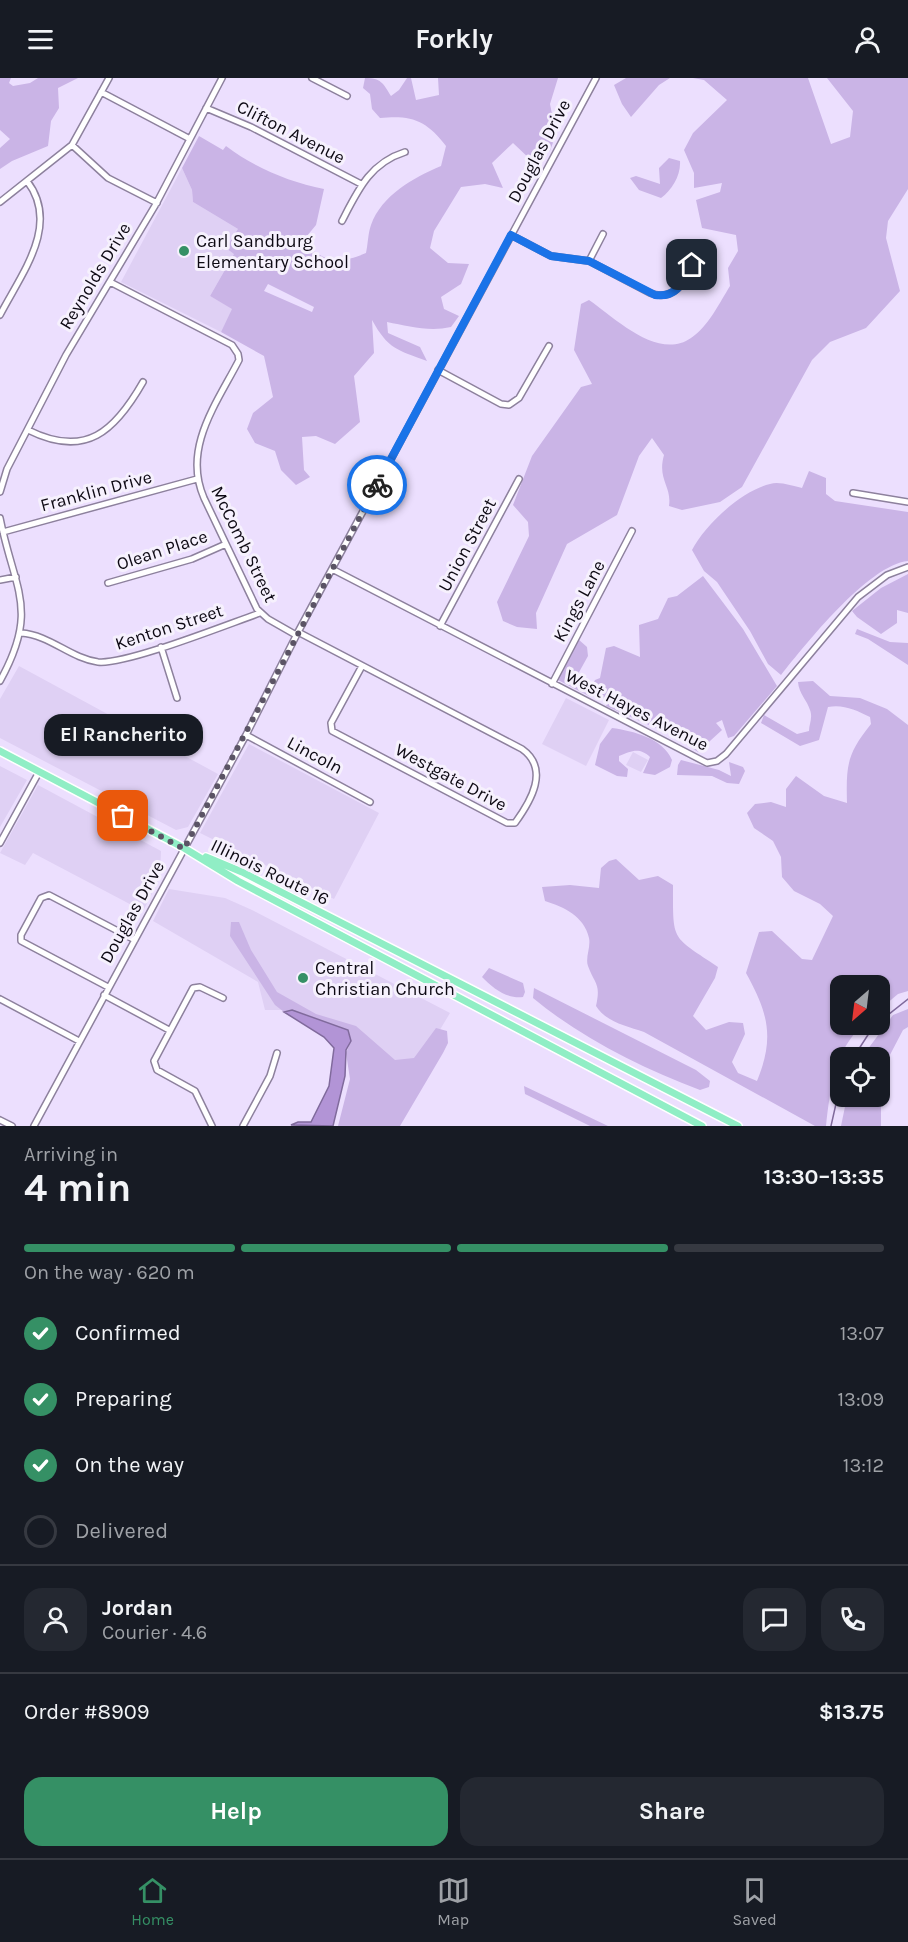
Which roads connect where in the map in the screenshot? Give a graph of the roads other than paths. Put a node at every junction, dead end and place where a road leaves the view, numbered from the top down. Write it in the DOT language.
graph roads {
  1 [pos="110,78"];
  2 [pos="222,78"];
  3 [pos="312,78"];
  4 [pos="596,78"];
  5 [pos="101,92"];
  6 [pos="347,96"];
  7 [pos="206,108"];
  8 [pos="190,139"];
  9 [pos="72,145"];
  10 [pos="405,152"];
  11 [pos="27,181"];
  12 [pos="361,184"];
  13 [pos="0,202"];
  14 [pos="157,203"];
  15 [pos="342,221"];
  16 [pos="603,234"];
  17 [pos="511,235"];
  18 [pos="702,248"];
  19 [pos="589,261"];
  20 [pos="110,282"];
  21 [pos="0,315"];
  22 [pos="549,346"];
  23 [pos="438,370"];
  24 [pos="143,382"];
  25 [pos="28,430"];
  26 [pos="197,479"];
  27 [pos="519,479"];
  28 [pos="0,492"];
  29 [pos="852,493"];
  30 [pos="908,502"];
  31 [pos="0,518"];
  32 [pos="632,531"];
  33 [pos="3,532"];
  34 [pos="225,544"];
  35 [pos="908,567"];
  36 [pos="332,569"];
  37 [pos="16,577"];
  38 [pos="0,580"];
  39 [pos="108,583"];
  40 [pos="260,613"];
  41 [pos="440,626"];
  42 [pos="21,633"];
  43 [pos="297,633"];
  44 [pos="161,647"];
  45 [pos="362,666"];
  46 [pos="0,681"];
  47 [pos="552,684"];
  48 [pos="177,698"];
  49 [pos="246,735"];
  50 [pos="0,751"];
  51 [pos="39,772"];
  52 [pos="370,802"];
  53 [pos="0,843"];
  54 [pos="184,849"];
  55 [pos="135,940"];
  56 [pos="108,987"];
  57 [pos="104,995"];
  58 [pos="223,998"];
  59 [pos="0,999"];
  60 [pos="169,1030"];
  61 [pos="79,1041"];
  62 [pos="277,1053"];
  63 [pos="0,1120"];
  64 [pos="12,1126"];
  65 [pos="34,1126"];
  66 [pos="212,1126"];
  67 [pos="243,1126"];
  68 [pos="702,1126"];
  69 [pos="738,1126"];
  1 -- 5 [label="street"];
  2 -- 7 [label="street, Reynolds Drive"];
  3 -- 6 [label="street"];
  4 -- 17 [label="street, Douglas Drive"];
  5 -- 8 [label="street"];
  5 -- 9 [label="street"];
  7 -- 8 [label="street, Reynolds Drive"];
  7 -- 12 [label="street, Clifton Avenue"];
  8 -- 14 [label="street, Reynolds Drive"];
  9 -- 11 [label="street"];
  9 -- 14 [label="street"];
  10 -- 12 [label="street"];
  11 -- 13 [label="street"];
  11 -- 21 [label="street"];
  12 -- 15 [label="street"];
  14 -- 20 [label="street, Reynolds Drive"];
  16 -- 19 [label="street"];
  17 -- 19 [label="street"];
  17 -- 23 [label="street, Douglas Drive"];
  18 -- 19 [label="street"];
  20 -- 25 [label="street, Reynolds Drive"];
  20 -- 26 [label="street, McComb Street"];
  22 -- 23 [label="street"];
  23 -- 36 [label="street, Douglas Drive"];
  24 -- 25 [label="street"];
  25 -- 28 [label="street, Reynolds Drive"];
  26 -- 33 [label="street, Franklin Drive"];
  26 -- 34 [label="street, McComb Street"];
  27 -- 41 [label="street, Union Street"];
  29 -- 30 [label="street"];
  31 -- 33 [label="street"];
  32 -- 47 [label="street, Kings Lane"];
  33 -- 37 [label="street"];
  34 -- 39 [label="street, Olean Place"];
  34 -- 40 [label="street, McComb Street"];
  35 -- 47 [label="street, West Hayes Avenue"];
  36 -- 41 [label="street, West Hayes Avenue"];
  36 -- 43 [label="street, Douglas Drive"];
  37 -- 38 [label="street"];
  37 -- 42 [label="street"];
  40 -- 43 [label="street, McComb Street"];
  40 -- 44 [label="street, Kenton Street"];
  41 -- 47 [label="street, West Hayes Avenue"];
  42 -- 44 [label="street, Kenton Street"];
  42 -- 46 [label="street"];
  43 -- 45 [label="street, Westgate Drive"];
  43 -- 49 [label="street, Douglas Drive"];
  44 -- 48 [label="street"];
  45 -- 45 [label="street, Westgate Drive"];
  49 -- 52 [label="street, Lincoln"];
  49 -- 54 [label="street, Douglas Drive"];
  50 -- 51 [label="main road"];
  51 -- 53 [label="street"];
  51 -- 54 [label="main road"];
  54 -- 55 [label="street, Douglas Drive"];
  54 -- 68 [label="main road, Illinois Route 16"];
  54 -- 69 [label="main road, Illinois Route 16"];
  55 -- 56 [label="street, Douglas Drive"];
  55 -- 56 [label="street"];
  56 -- 57 [label="street, Douglas Drive"];
  57 -- 60 [label="street"];
  57 -- 61 [label="street, Douglas Drive"];
  58 -- 60 [label="street"];
  59 -- 61 [label="street"];
  60 -- 66 [label="street"];
  61 -- 65 [label="street, Douglas Drive"];
  62 -- 67 [label="street"];
  63 -- 64 [label="street"];
}
